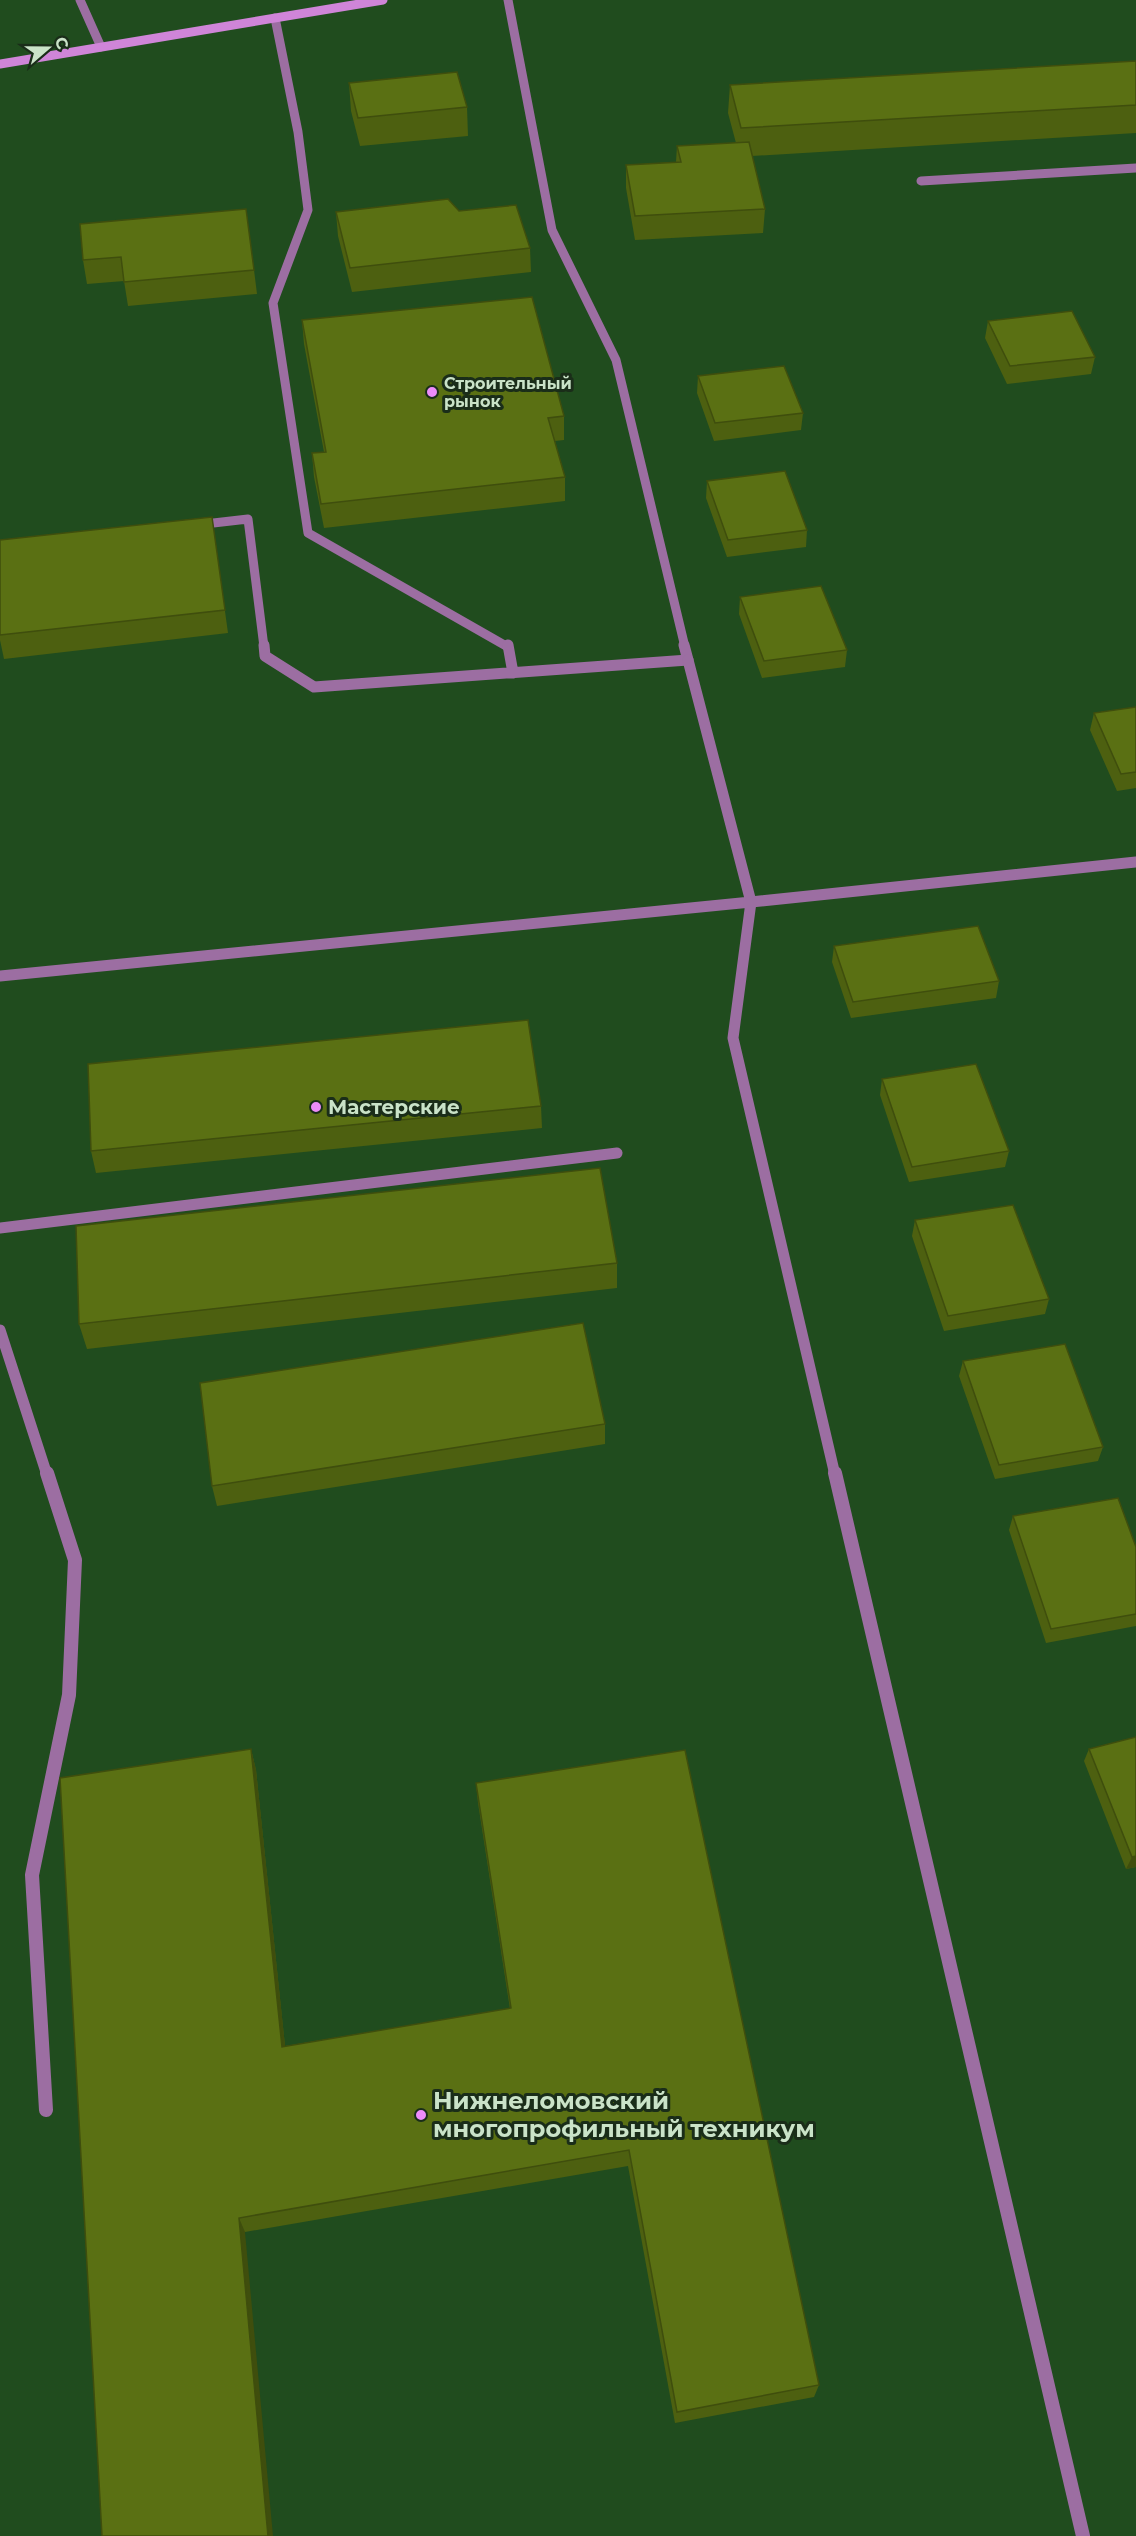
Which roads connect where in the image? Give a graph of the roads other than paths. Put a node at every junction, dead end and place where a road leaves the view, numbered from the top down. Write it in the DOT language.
graph roads {
  1 [pos="80,0"];
  2 [pos="383,0"];
  3 [pos="508,0"];
  4 [pos="275,18"];
  5 [pos="101,47"];
  6 [pos="0,64"];
  7 [pos="1136,168"];
  8 [pos="921,181"];
  9 [pos="191,525"];
  10 [pos="688,660"];
  11 [pos="513,673"];
  12 [pos="1136,862"];
  13 [pos="751,902"];
  14 [pos="0,976"];
  15 [pos="617,1153"];
  16 [pos="0,1228"];
  17 [pos="0,1330"];
  18 [pos="46,2110"];
  19 [pos="1083,2536"];
  1 -- 5 [label="street"];
  2 -- 4 [label="street"];
  3 -- 10 [label="street"];
  4 -- 5 [label="street"];
  4 -- 11 [label="street"];
  5 -- 6 [label="street"];
  7 -- 8 [label="street"];
  9 -- 11 [label="street"];
  10 -- 11 [label="street"];
  10 -- 13 [label="street"];
  12 -- 13 [label="street"];
  13 -- 14 [label="street"];
  13 -- 19 [label="street"];
  15 -- 16 [label="street"];
  17 -- 18 [label="street"];
}
